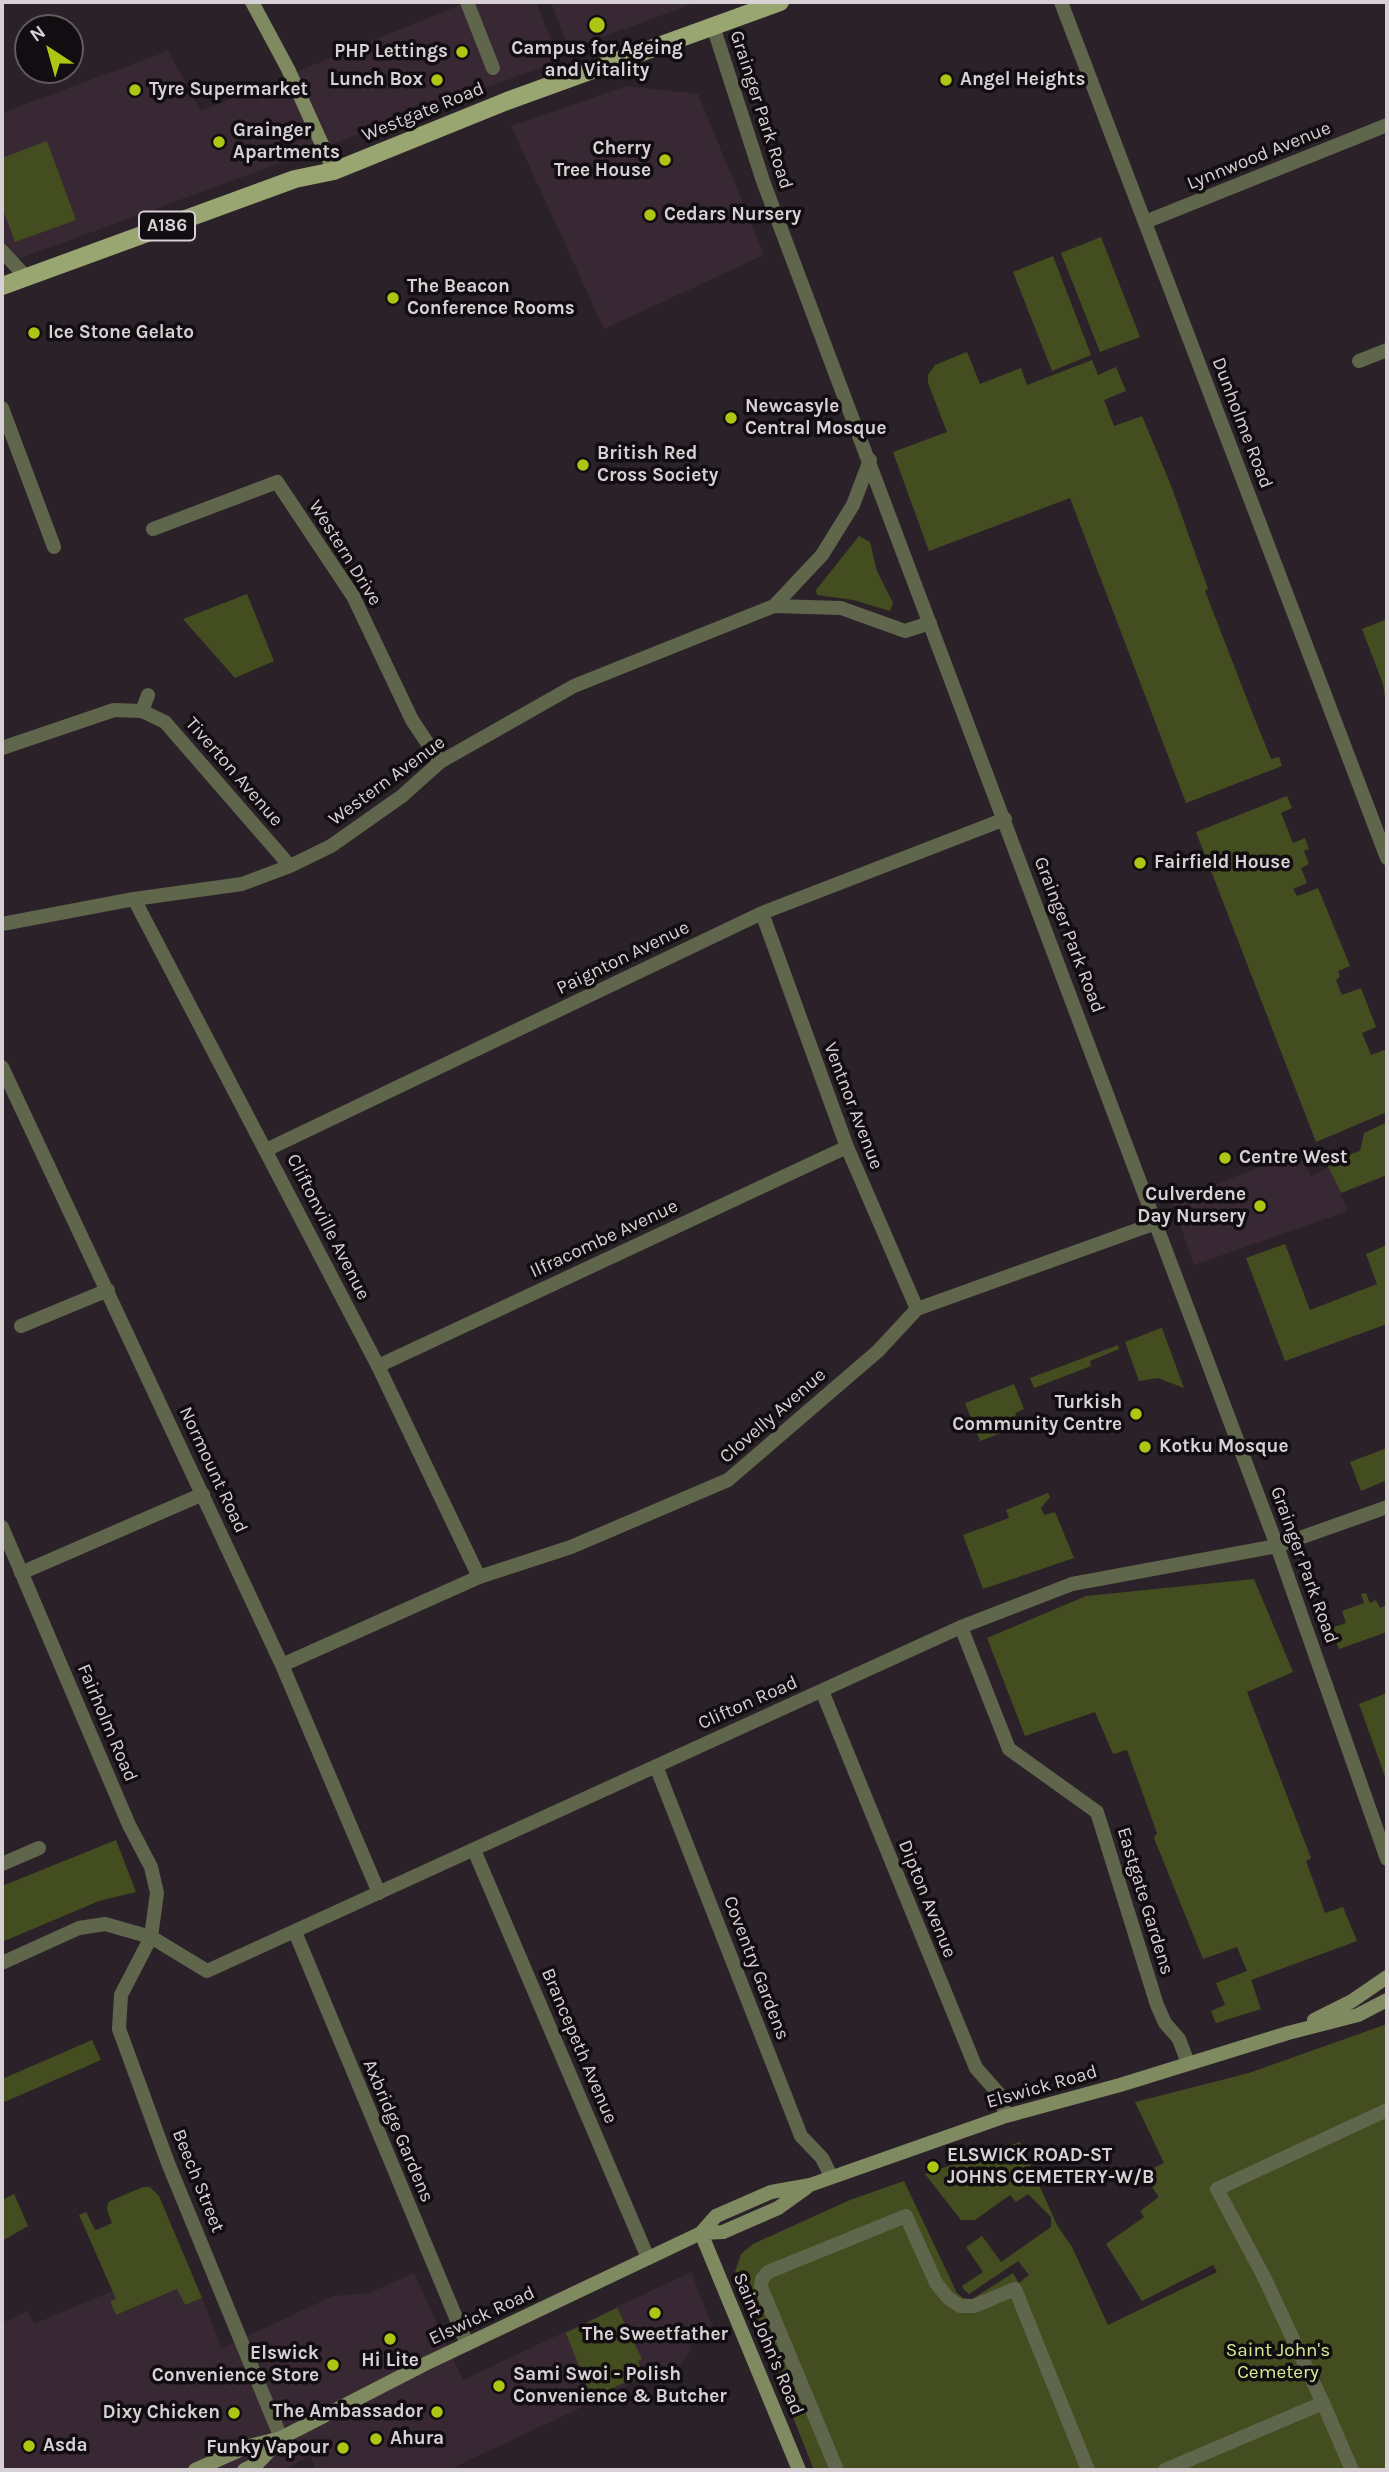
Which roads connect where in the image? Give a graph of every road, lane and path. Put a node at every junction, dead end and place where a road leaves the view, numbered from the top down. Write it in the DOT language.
graph roads {
  1 [pos="252,2"];
  2 [pos="467,2"];
  3 [pos="780,2"];
  4 [pos="1061,2"];
  5 [pos="713,26"];
  6 [pos="493,68"];
  7 [pos="1387,125"];
  8 [pos="334,171"];
  9 [pos="1145,222"];
  10 [pos="2,251"];
  11 [pos="26,277"];
  12 [pos="2,286"];
  13 [pos="1387,350"];
  14 [pos="1359,360"];
  15 [pos="2,408"];
  16 [pos="870,460"];
  17 [pos="153,529"];
  18 [pos="54,547"];
  19 [pos="775,606"];
  20 [pos="929,623"];
  21 [pos="148,695"];
  22 [pos="142,711"];
  23 [pos="2,748"];
  24 [pos="440,762"];
  25 [pos="1005,819"];
  26 [pos="1387,858"];
  27 [pos="290,866"];
  28 [pos="134,899"];
  29 [pos="762,913"];
  30 [pos="2,924"];
  31 [pos="2,1068"];
  32 [pos="847,1147"];
  33 [pos="266,1150"];
  34 [pos="1156,1223"];
  35 [pos="107,1290"];
  36 [pos="917,1309"];
  37 [pos="21,1326"];
  38 [pos="378,1366"];
  39 [pos="204,1494"];
  40 [pos="1387,1507"];
  41 [pos="2,1527"];
  42 [pos="1278,1546"];
  43 [pos="21,1573"];
  44 [pos="479,1577"];
  45 [pos="961,1627"];
  46 [pos="282,1665"];
  47 [pos="822,1691"];
  48 [pos="656,1766"];
  49 [pos="39,1848"];
  50 [pos="474,1850"];
  51 [pos="1387,1858"];
  52 [pos="2,1864"];
  53 [pos="379,1893"];
  54 [pos="295,1932"];
  55 [pos="151,1937"];
  56 [pos="2,1963"];
  57 [pos="1387,1976"];
  58 [pos="1387,2000"];
  59 [pos="1288,2033"];
  60 [pos="1188,2063"];
  61 [pos="1387,2109"];
  62 [pos="1006,2116"];
  63 [pos="831,2176"];
  64 [pos="701,2233"];
  65 [pos="648,2258"];
  66 [pos="467,2344"];
  67 [pos="1323,2403"];
  68 [pos="282,2438"];
  69 [pos="195,2470"];
  70 [pos="244,2470"];
  71 [pos="799,2470"];
  72 [pos="837,2470"];
  73 [pos="1088,2470"];
  74 [pos="1165,2470"];
  75 [pos="1352,2470"];
  1 -- 8 [label="main road"];
  2 -- 6 [label="street"];
  3 -- 5 [label="main road, Westgate Road / A186"];
  4 -- 9 [label="street, Dunholme Road"];
  5 -- 8 [label="main road, Westgate Road / A186"];
  5 -- 16 [label="street, Grainger Park Road"];
  7 -- 9 [label="street, Lynnwood Avenue"];
  8 -- 11 [label="main road, Westgate Road / A186"];
  9 -- 26 [label="street, Dunholme Road"];
  10 -- 11 [label="street"];
  11 -- 12 [label="main road, Westgate Road / A186"];
  13 -- 14 [label="street"];
  15 -- 18 [label="street"];
  16 -- 19 [label="street, Western Avenue"];
  16 -- 20 [label="street, Grainger Park Road"];
  17 -- 24 [label="street, Western Drive"];
  19 -- 20 [label="street, Western Avenue"];
  19 -- 24 [label="street, Western Avenue"];
  20 -- 25 [label="street, Grainger Park Road"];
  21 -- 22 [label="street"];
  22 -- 23 [label="street"];
  22 -- 27 [label="street, Tiverton Avenue"];
  24 -- 27 [label="street, Western Avenue"];
  25 -- 29 [label="street, Paignton Avenue"];
  25 -- 34 [label="street, Grainger Park Road"];
  27 -- 28 [label="street, Western Avenue"];
  28 -- 30 [label="street, Western Avenue"];
  28 -- 33 [label="street, Cliftonville Avenue"];
  29 -- 32 [label="street, Ventnor Avenue"];
  29 -- 33 [label="street, Paignton Avenue"];
  31 -- 35 [label="street, Normount Road"];
  32 -- 36 [label="street, Ventnor Avenue"];
  32 -- 38 [label="street, Ilfracombe Avenue"];
  33 -- 38 [label="street, Cliftonville Avenue"];
  34 -- 36 [label="street, Clovelly Avenue"];
  34 -- 42 [label="street, Grainger Park Road"];
  35 -- 37 [label="street"];
  35 -- 39 [label="street, Normount Road"];
  36 -- 44 [label="street, Clovelly Avenue"];
  38 -- 44 [label="street, Cliftonville Avenue"];
  39 -- 43 [label="street"];
  39 -- 46 [label="street, Normount Road"];
  40 -- 42 [label="street, Clifton Road"];
  41 -- 43 [label="street, Fairholm Road"];
  42 -- 45 [label="street, Clifton Road"];
  42 -- 51 [label="street, Grainger Park Road"];
  43 -- 55 [label="street, Fairholm Road"];
  44 -- 46 [label="street, Clovelly Avenue"];
  45 -- 47 [label="street, Clifton Road"];
  45 -- 60 [label="street, Eastgate Gardens"];
  46 -- 53 [label="street, Normount Road"];
  47 -- 48 [label="street, Clifton Road"];
  47 -- 62 [label="street, Dipton Avenue"];
  48 -- 50 [label="street, Clifton Road"];
  48 -- 63 [label="street, Coventry Gardens"];
  49 -- 52 [label="street"];
  50 -- 53 [label="street, Clifton Road"];
  50 -- 65 [label="street, Brancepeth Avenue"];
  53 -- 54 [label="street, Clifton Road"];
  54 -- 55 [label="street, Clifton Road"];
  54 -- 66 [label="street, Axbridge Gardens"];
  55 -- 56 [label="street"];
  55 -- 68 [label="street, Beech Street"];
  57 -- 59 [label="main road, Elswick Road"];
  58 -- 59 [label="main road, Elswick Road"];
  59 -- 60 [label="main road, Elswick Road"];
  60 -- 62 [label="main road, Elswick Road"];
  61 -- 67 [label="street"];
  62 -- 63 [label="main road, Elswick Road"];
  63 -- 64 [label="main road, Elswick Road"];
  64 -- 65 [label="main road, Elswick Road"];
  64 -- 71 [label="main road, Saint John's Road"];
  65 -- 66 [label="main road, Elswick Road"];
  66 -- 68 [label="main road, Elswick Road"];
  67 -- 74 [label="street"];
  67 -- 75 [label="street"];
  68 -- 69 [label="main road"];
  68 -- 70 [label="main road"];
  72 -- 73 [label="street"];
}
